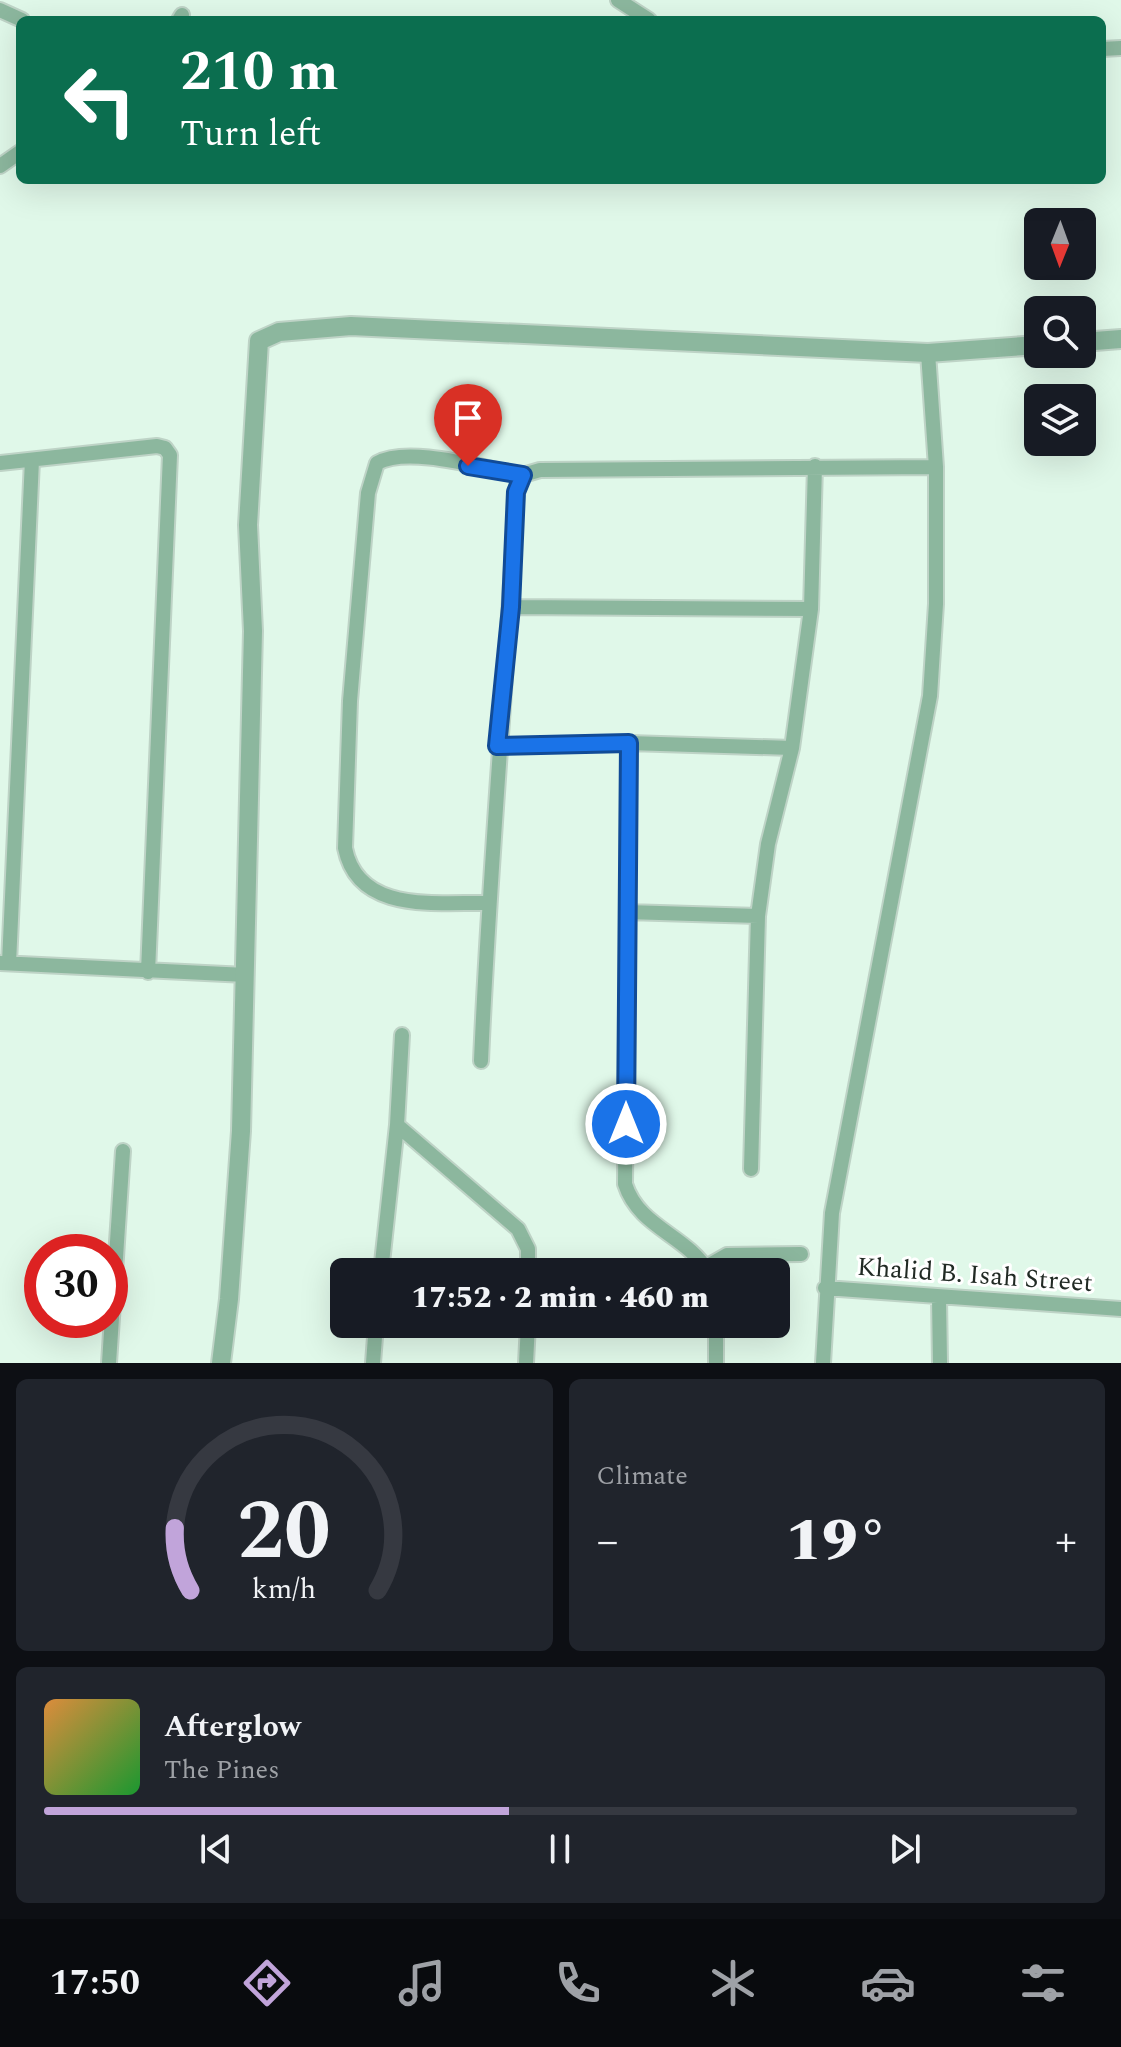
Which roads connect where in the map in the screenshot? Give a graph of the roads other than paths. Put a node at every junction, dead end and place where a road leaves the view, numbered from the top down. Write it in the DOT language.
graph roads {
  1 [pos="618,0"];
  2 [pos="643,16"];
  3 [pos="1121,339"];
  4 [pos="1096,341"];
  5 [pos="1024,346"];
  6 [pos="928,353"];
  7 [pos="32,460"];
  8 [pos="0,463"];
  9 [pos="815,466"];
  10 [pos="936,467"];
  11 [pos="523,475"];
  12 [pos="511,607"];
  13 [pos="811,609"];
  14 [pos="629,743"];
  15 [pos="497,746"];
  16 [pos="792,748"];
  17 [pos="488,903"];
  18 [pos="627,912"];
  19 [pos="758,916"];
  20 [pos="4,963"];
  21 [pos="148,972"];
  22 [pos="246,975"];
  23 [pos="402,1035"];
  24 [pos="481,1061"];
  25 [pos="397,1125"];
  26 [pos="123,1151"];
  27 [pos="751,1169"];
  28 [pos="801,1254"];
  29 [pos="383,1258"];
  30 [pos="528,1258"];
  31 [pos="693,1258"];
  32 [pos="723,1258"];
  33 [pos="825,1288"];
  34 [pos="939,1298"];
  35 [pos="1121,1309"];
  36 [pos="375,1338"];
  37 [pos="527,1338"];
  38 [pos="716,1338"];
  39 [pos="109,1363"];
  40 [pos="221,1363"];
  41 [pos="373,1363"];
  42 [pos="526,1363"];
  43 [pos="716,1363"];
  44 [pos="823,1363"];
  45 [pos="940,1363"];
  1 -- 2 [label="street"];
  3 -- 4 [label="street"];
  5 -- 6 [label="street"];
  6 -- 10 [label="street"];
  6 -- 22 [label="street"];
  7 -- 8 [label="street"];
  7 -- 20 [label="street"];
  7 -- 21 [label="street"];
  9 -- 10 [label="street"];
  9 -- 11 [label="street"];
  9 -- 13 [label="street"];
  10 -- 33 [label="street"];
  11 -- 12 [label="street"];
  11 -- 17 [label="street"];
  12 -- 13 [label="street"];
  12 -- 15 [label="street"];
  13 -- 16 [label="street"];
  14 -- 15 [label="street"];
  14 -- 16 [label="street"];
  14 -- 18 [label="street"];
  15 -- 17 [label="street"];
  16 -- 19 [label="street"];
  17 -- 24 [label="street"];
  18 -- 19 [label="street"];
  18 -- 31 [label="street"];
  19 -- 27 [label="street"];
  20 -- 21 [label="street"];
  21 -- 22 [label="street"];
  22 -- 40 [label="street"];
  23 -- 25 [label="street"];
  25 -- 29 [label="street"];
  25 -- 30 [label="street"];
  26 -- 39 [label="street"];
  28 -- 32 [label="street"];
  33 -- 34 [label="street, Khalid B. Isah Street"];
  33 -- 44 [label="street"];
  34 -- 35 [label="street, Khalid B. Isah Street"];
  34 -- 45 [label="street"];
  36 -- 41 [label="street"];
  37 -- 42 [label="street"];
  38 -- 43 [label="street"];
}
